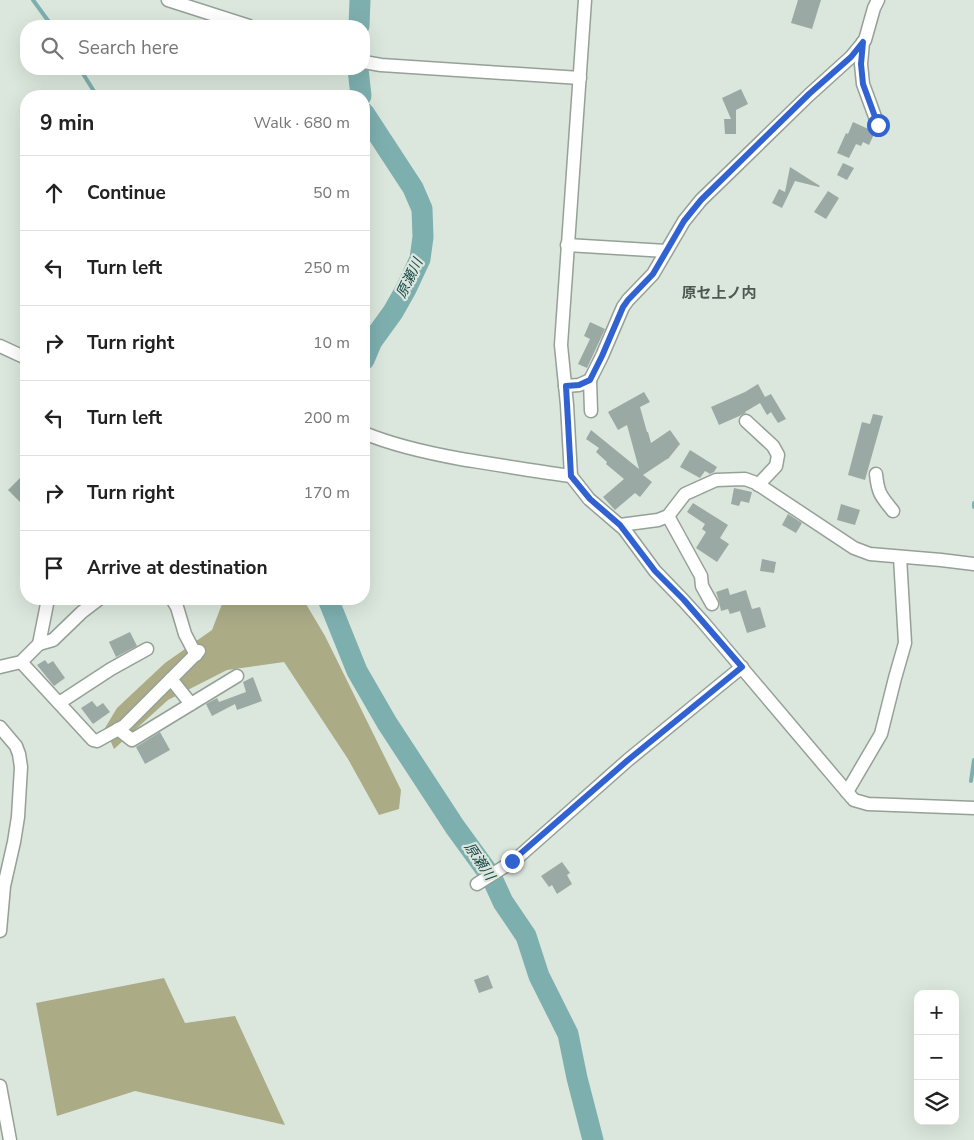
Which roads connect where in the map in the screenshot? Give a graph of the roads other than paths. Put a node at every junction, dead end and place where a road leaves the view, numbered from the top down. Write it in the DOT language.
graph roads {
  1 [pos="168,0"];
  2 [pos="585,0"];
  3 [pos="878,0"];
  4 [pos="230,20"];
  5 [pos="863,42"];
  6 [pos="370,63"];
  7 [pos="580,78"];
  8 [pos="878,125"];
  9 [pos="567,245"];
  10 [pos="666,252"];
  11 [pos="0,346"];
  12 [pos="20,355"];
  13 [pos="590,380"];
  14 [pos="566,386"];
  15 [pos="591,411"];
  16 [pos="746,421"];
  17 [pos="370,436"];
  18 [pos="876,474"];
  19 [pos="571,476"];
  20 [pos="758,485"];
  21 [pos="893,511"];
  22 [pos="668,516"];
  23 [pos="620,525"];
  24 [pos="900,557"];
  25 [pos="974,564"];
  26 [pos="702,586"];
  27 [pos="684,600"];
  28 [pos="712,604"];
  29 [pos="47,605"];
  30 [pos="91,605"];
  31 [pos="176,605"];
  32 [pos="39,644"];
  33 [pos="147,649"];
  34 [pos="8,662"];
  35 [pos="742,667"];
  36 [pos="237,676"];
  37 [pos="171,679"];
  38 [pos="59,703"];
  39 [pos="191,704"];
  40 [pos="0,727"];
  41 [pos="118,729"];
  42 [pos="847,792"];
  43 [pos="974,808"];
  44 [pos="477,884"];
  45 [pos="0,931"];
  46 [pos="0,1086"];
  47 [pos="10,1140"];
  1 -- 4 [label="street"];
  2 -- 7 [label="street"];
  3 -- 5 [label="street"];
  5 -- 8 [label="street"];
  5 -- 10 [label="street"];
  6 -- 7 [label="street"];
  7 -- 9 [label="street"];
  9 -- 10 [label="street"];
  9 -- 14 [label="street"];
  10 -- 13 [label="street"];
  11 -- 12 [label="street"];
  13 -- 14 [label="street"];
  13 -- 15 [label="street"];
  14 -- 19 [label="street"];
  16 -- 20 [label="street"];
  17 -- 19 [label="street"];
  18 -- 21 [label="street"];
  19 -- 23 [label="street"];
  20 -- 22 [label="street"];
  20 -- 24 [label="street"];
  22 -- 23 [label="street"];
  22 -- 26 [label="street"];
  23 -- 27 [label="street"];
  24 -- 25 [label="street"];
  24 -- 42 [label="street"];
  26 -- 27 [label="street"];
  26 -- 28 [label="street"];
  27 -- 35 [label="street"];
  29 -- 32 [label="street"];
  30 -- 32 [label="street"];
  31 -- 37 [label="street"];
  32 -- 34 [label="street"];
  33 -- 38 [label="street"];
  34 -- 38 [label="street"];
  35 -- 42 [label="street"];
  35 -- 44 [label="street"];
  36 -- 39 [label="street"];
  37 -- 39 [label="street"];
  37 -- 41 [label="street"];
  38 -- 41 [label="street"];
  39 -- 41 [label="street"];
  40 -- 45 [label="street"];
  42 -- 43 [label="street"];
  46 -- 47 [label="street"];
}
